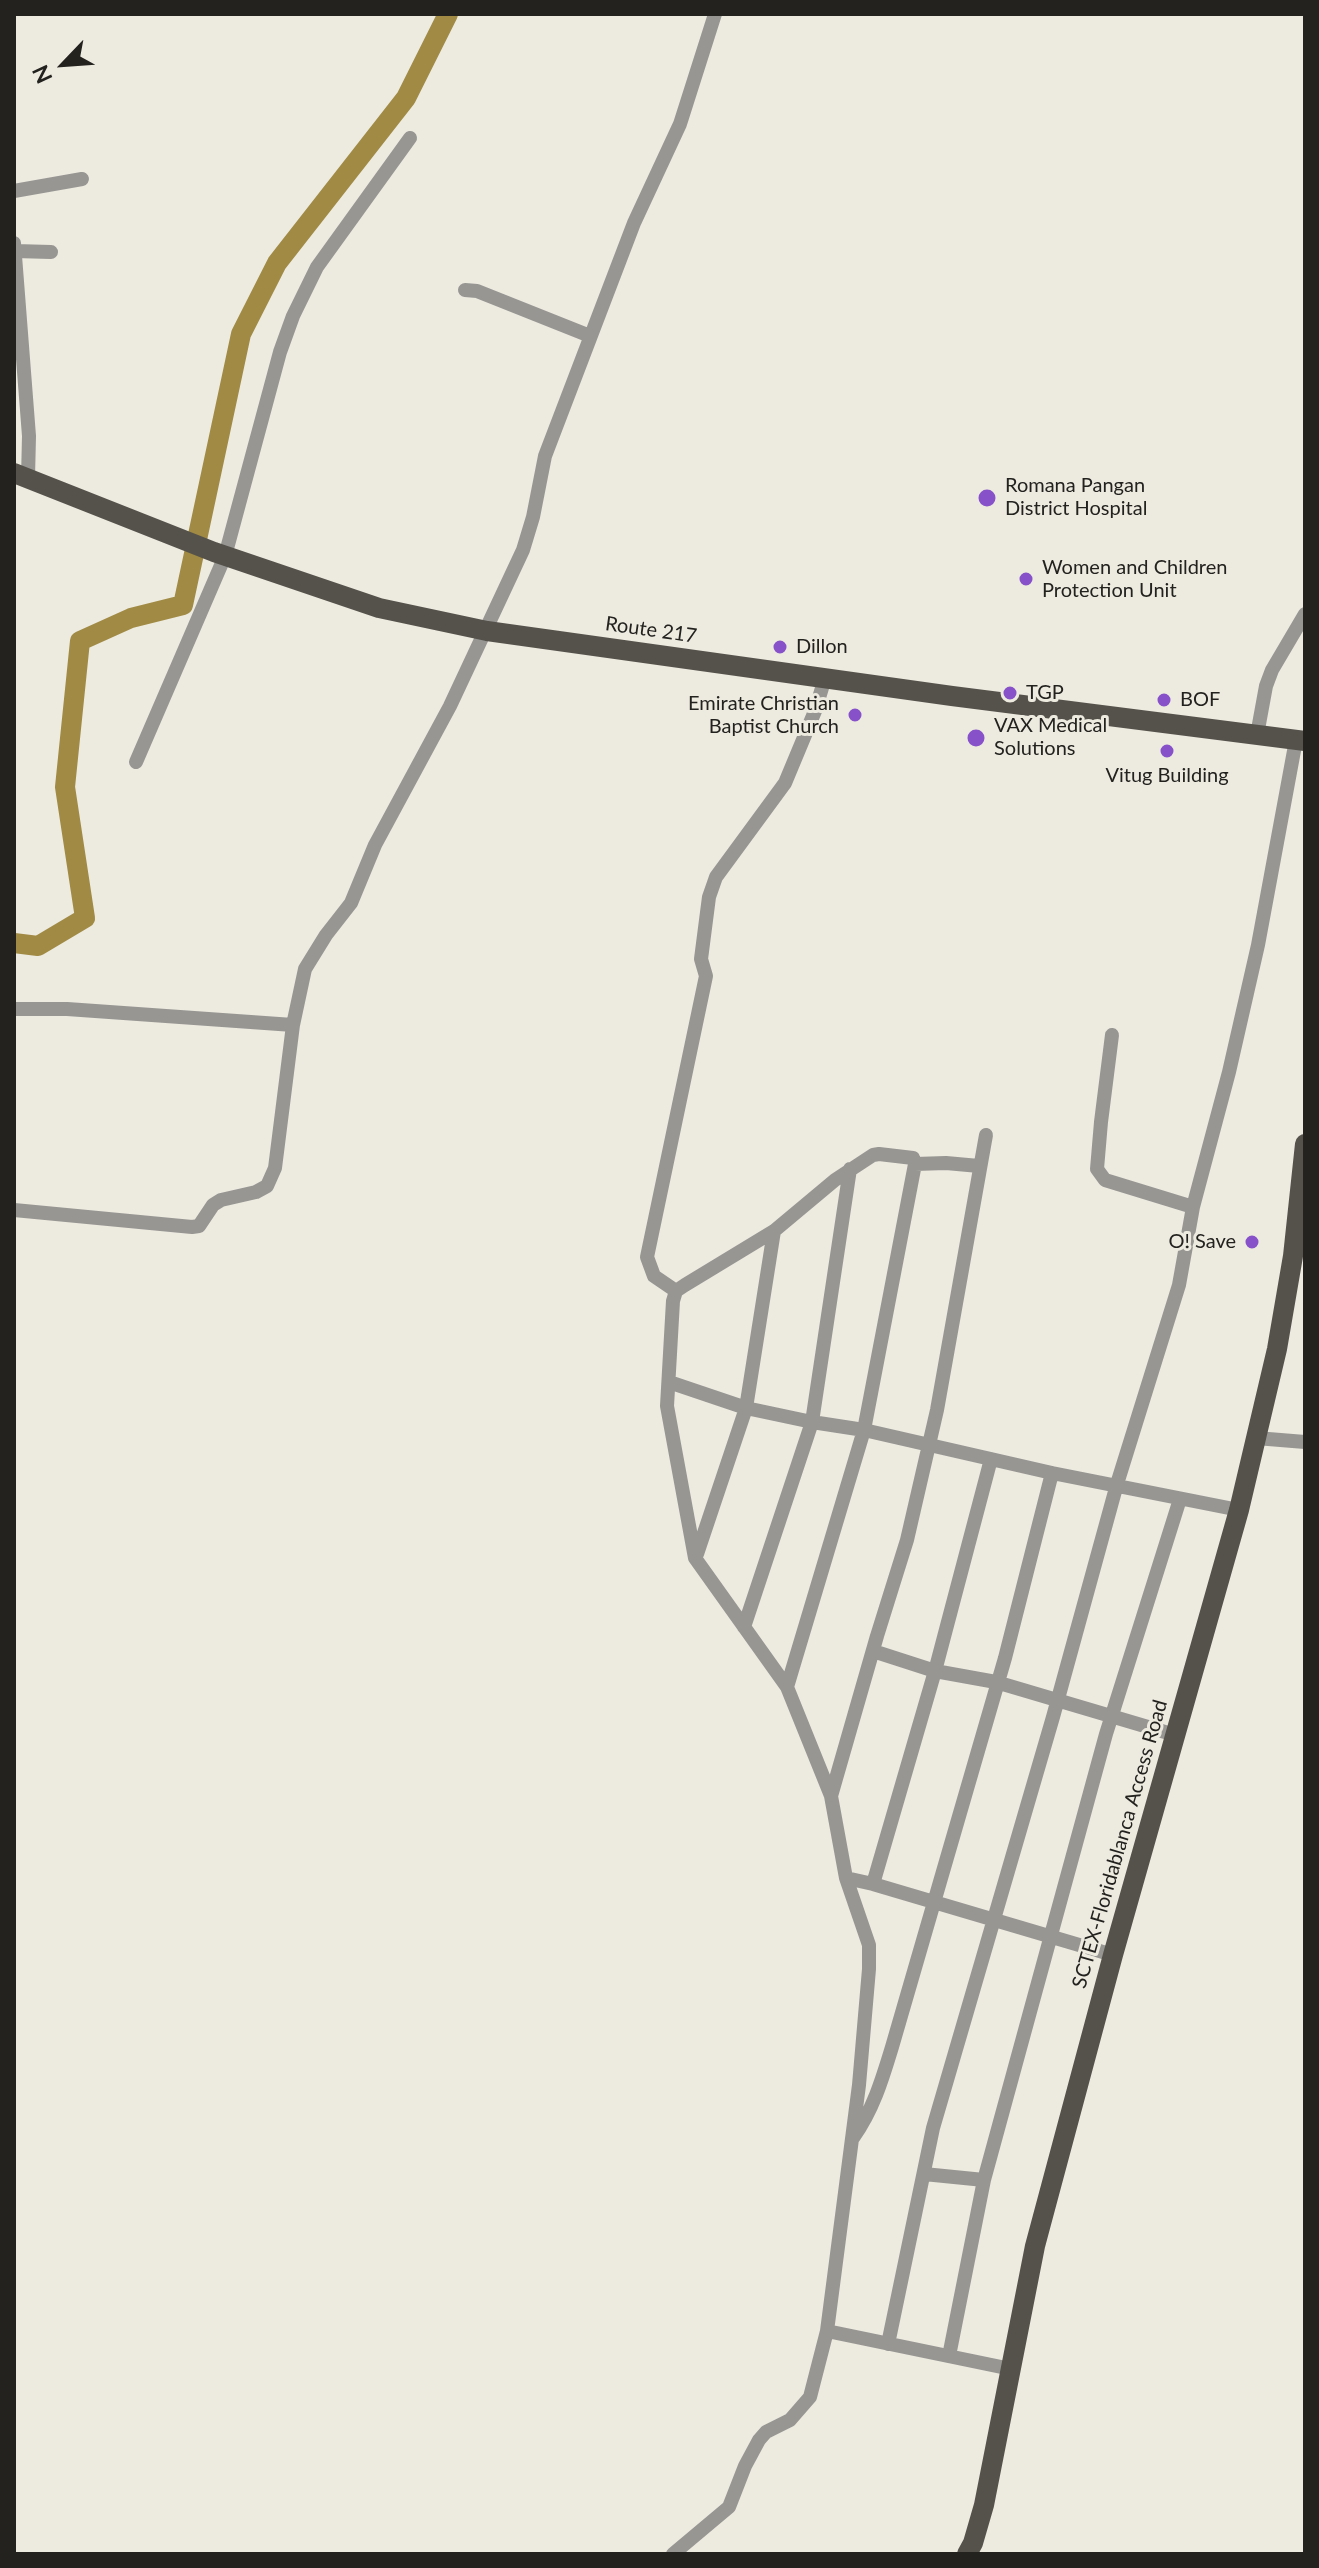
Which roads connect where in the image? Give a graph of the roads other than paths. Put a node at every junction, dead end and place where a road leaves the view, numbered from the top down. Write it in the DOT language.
graph roads {
  1 [pos="715,14"];
  2 [pos="410,138"];
  3 [pos="82,179"];
  4 [pos="14,191"];
  5 [pos="14,243"];
  6 [pos="15,251"];
  7 [pos="51,252"];
  8 [pos="465,290"];
  9 [pos="590,336"];
  10 [pos="21,475"];
  11 [pos="219,554"];
  12 [pos="1305,614"];
  13 [pos="487,631"];
  14 [pos="825,678"];
  15 [pos="1257,735"];
  16 [pos="1301,740"];
  17 [pos="136,762"];
  18 [pos="14,1009"];
  19 [pos="293,1025"];
  20 [pos="1112,1035"];
  21 [pos="986,1135"];
  22 [pos="1305,1147"];
  23 [pos="915,1164"];
  24 [pos="979,1166"];
  25 [pos="850,1169"];
  26 [pos="1193,1207"];
  27 [pos="14,1210"];
  28 [pos="774,1231"];
  29 [pos="1299,1258"];
  30 [pos="676,1291"];
  31 [pos="669,1382"];
  32 [pos="746,1408"];
  33 [pos="812,1422"];
  34 [pos="864,1430"];
  35 [pos="1256,1438"];
  36 [pos="1305,1442"];
  37 [pos="928,1444"];
  38 [pos="991,1459"];
  39 [pos="1052,1473"];
  40 [pos="1117,1484"];
  41 [pos="1180,1499"];
  42 [pos="1239,1510"];
  43 [pos="695,1558"];
  44 [pos="744,1627"];
  45 [pos="873,1651"];
  46 [pos="935,1671"];
  47 [pos="996,1682"];
  48 [pos="787,1687"];
  49 [pos="1057,1701"];
  50 [pos="1111,1716"];
  51 [pos="1175,1735"];
  52 [pos="831,1796"];
  53 [pos="846,1878"];
  54 [pos="873,1884"];
  55 [pos="933,1903"];
  56 [pos="992,1921"];
  57 [pos="1052,1938"];
  58 [pos="1113,1955"];
  59 [pos="851,2141"];
  60 [pos="924,2174"];
  61 [pos="984,2180"];
  62 [pos="827,2331"];
  63 [pos="888,2344"];
  64 [pos="949,2356"];
  65 [pos="1011,2369"];
  66 [pos="673,2554"];
  67 [pos="967,2554"];
  1 -- 9 [label="street"];
  2 -- 11 [label="street"];
  3 -- 4 [label="street"];
  5 -- 6 [label="street"];
  6 -- 7 [label="street"];
  6 -- 10 [label="street"];
  8 -- 9 [label="street"];
  9 -- 13 [label="street"];
  10 -- 11 [label="main road, Route 217"];
  11 -- 13 [label="main road, Route 217"];
  11 -- 17 [label="street"];
  12 -- 15 [label="street"];
  13 -- 14 [label="main road, Route 217"];
  13 -- 19 [label="street"];
  14 -- 15 [label="main road, Route 217"];
  14 -- 30 [label="street"];
  15 -- 16 [label="main road, Route 217"];
  16 -- 26 [label="street"];
  18 -- 19 [label="street"];
  19 -- 27 [label="street"];
  20 -- 26 [label="street"];
  21 -- 24 [label="street"];
  22 -- 29 [label="main road, SCTEX-Floridablanca Access Road"];
  23 -- 24 [label="street"];
  23 -- 25 [label="street"];
  23 -- 34 [label="street"];
  24 -- 37 [label="street"];
  25 -- 28 [label="street"];
  25 -- 33 [label="street"];
  26 -- 40 [label="street"];
  28 -- 30 [label="street"];
  28 -- 32 [label="street"];
  29 -- 35 [label="main road, SCTEX-Floridablanca Access Road"];
  30 -- 31 [label="street"];
  31 -- 32 [label="street"];
  31 -- 43 [label="street"];
  32 -- 33 [label="street"];
  32 -- 43 [label="street"];
  33 -- 34 [label="street"];
  33 -- 44 [label="street"];
  34 -- 37 [label="street"];
  34 -- 48 [label="street"];
  35 -- 36 [label="street"];
  35 -- 42 [label="main road, SCTEX-Floridablanca Access Road"];
  37 -- 38 [label="street"];
  37 -- 45 [label="street"];
  38 -- 39 [label="street"];
  38 -- 46 [label="street"];
  39 -- 40 [label="street"];
  39 -- 47 [label="street"];
  40 -- 41 [label="street"];
  40 -- 49 [label="street"];
  41 -- 42 [label="street"];
  41 -- 50 [label="street"];
  42 -- 51 [label="main road, SCTEX-Floridablanca Access Road"];
  43 -- 44 [label="street"];
  44 -- 48 [label="street"];
  45 -- 46 [label="street"];
  45 -- 52 [label="street"];
  46 -- 47 [label="street"];
  46 -- 54 [label="street"];
  47 -- 49 [label="street"];
  47 -- 55 [label="street"];
  48 -- 52 [label="street"];
  49 -- 50 [label="street"];
  49 -- 56 [label="street"];
  50 -- 51 [label="street"];
  50 -- 57 [label="street"];
  51 -- 58 [label="main road, SCTEX-Floridablanca Access Road"];
  52 -- 53 [label="street"];
  53 -- 54 [label="street"];
  53 -- 59 [label="street"];
  54 -- 55 [label="street"];
  55 -- 56 [label="street"];
  55 -- 59 [label="street"];
  56 -- 57 [label="street"];
  56 -- 60 [label="street"];
  57 -- 58 [label="street"];
  57 -- 61 [label="street"];
  58 -- 65 [label="main road, SCTEX-Floridablanca Access Road"];
  59 -- 62 [label="street"];
  60 -- 61 [label="street"];
  60 -- 63 [label="street"];
  61 -- 64 [label="street"];
  62 -- 63 [label="street"];
  62 -- 66 [label="street"];
  63 -- 64 [label="street"];
  64 -- 65 [label="street"];
  65 -- 67 [label="main road, SCTEX-Floridablanca Access Road"];
}
